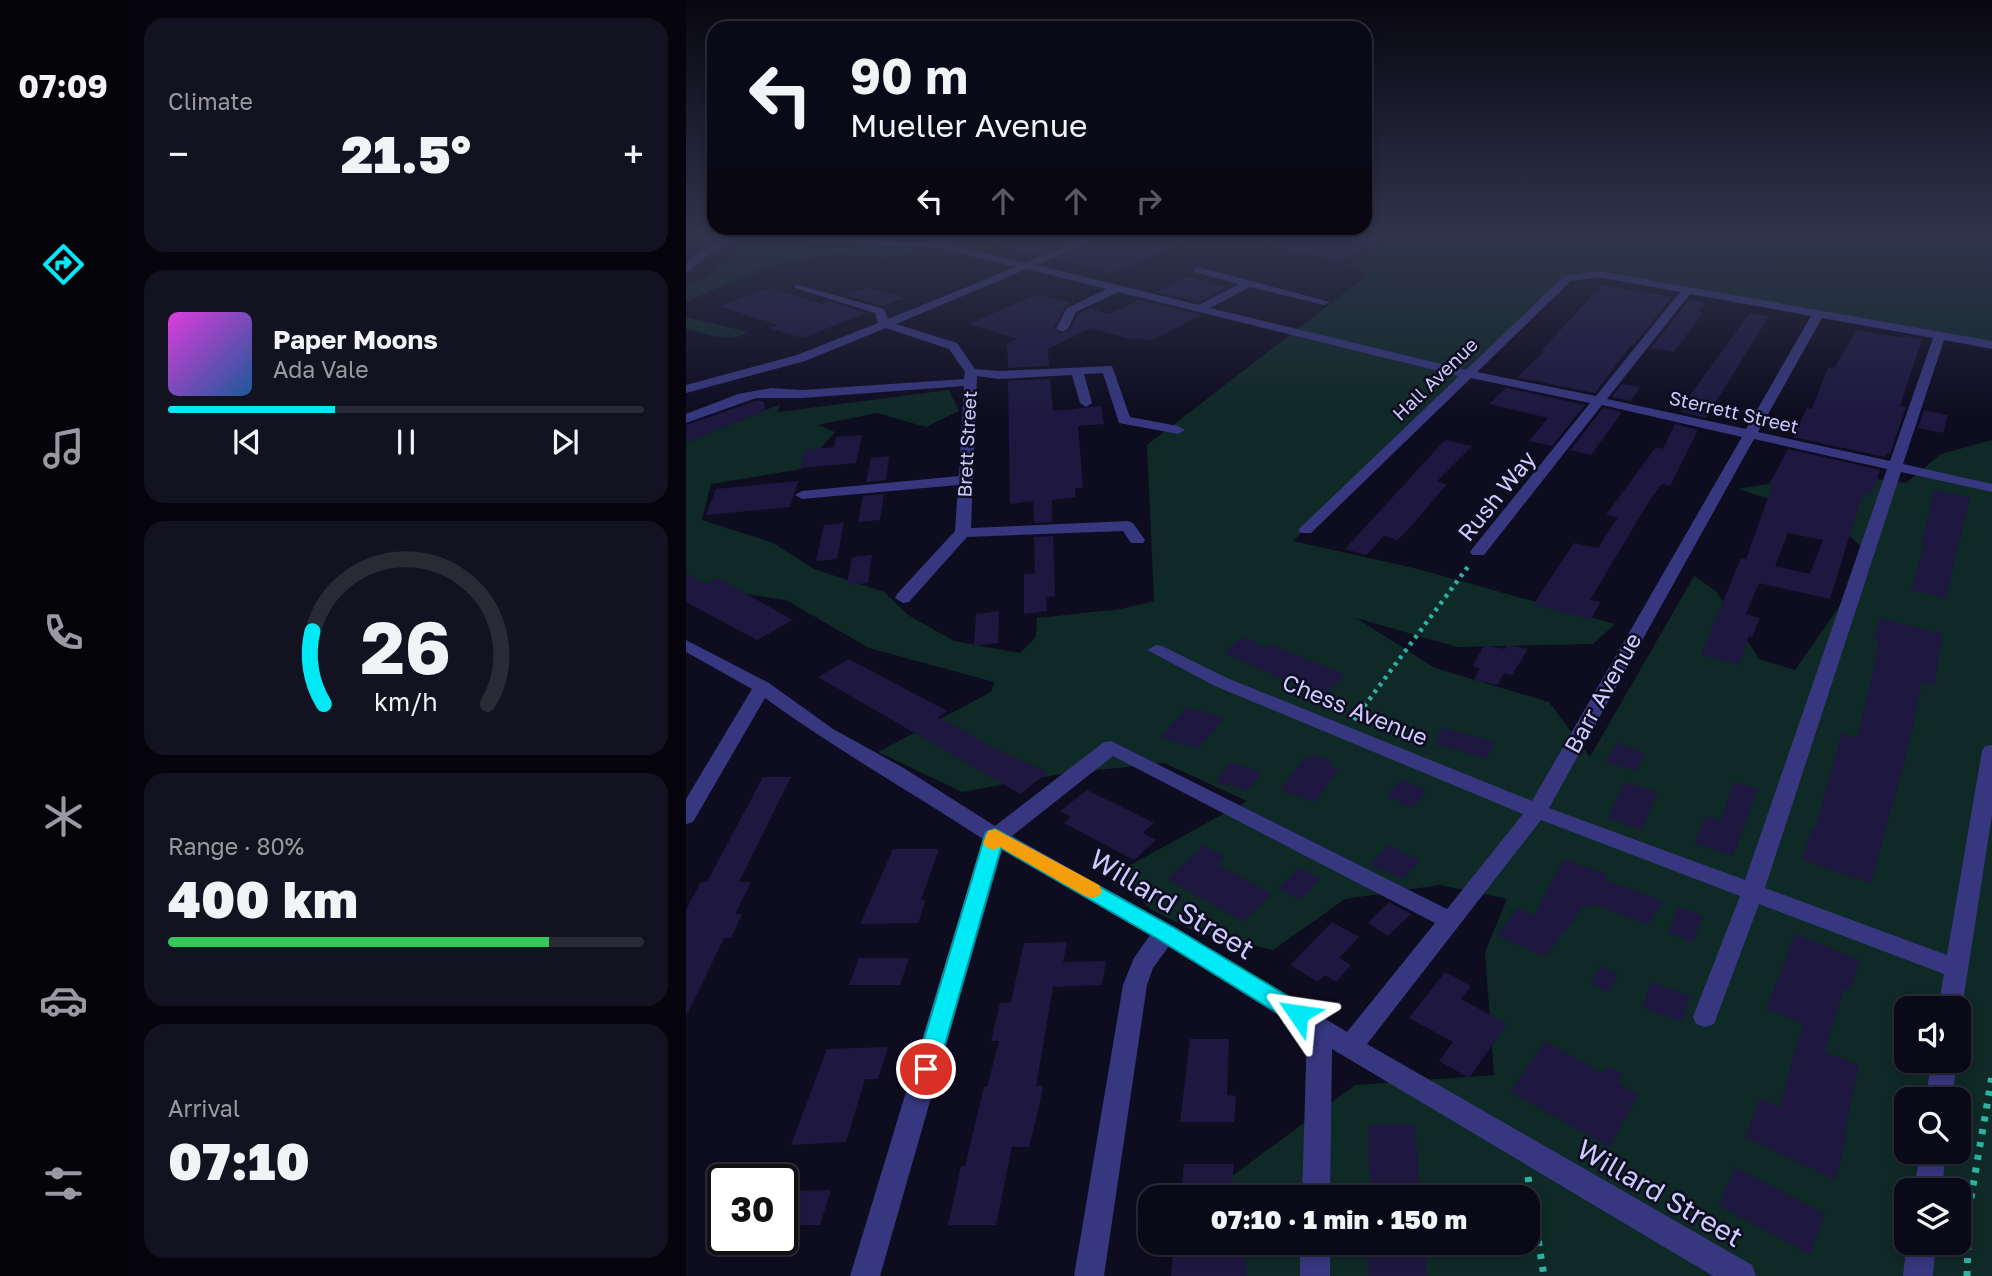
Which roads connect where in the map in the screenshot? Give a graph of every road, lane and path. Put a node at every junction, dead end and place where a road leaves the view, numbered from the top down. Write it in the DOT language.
graph roads {
  1 [pos="830,296"];
  2 [pos="952,296"];
  3 [pos="1101,296"];
  4 [pos="1142,296"];
  5 [pos="1225,296"];
  6 [pos="1299,296"];
  7 [pos="1550,296"];
  8 [pos="1683,296"];
  9 [pos="1722,296"];
  10 [pos="1324,302"];
  11 [pos="1199,309"];
  12 [pos="1818,314"];
  13 [pos="884,324"];
  14 [pos="1062,329"];
  15 [pos="1939,336"];
  16 [pos="1992,345"];
  17 [pos="1077,371"];
  18 [pos="1468,374"];
  19 [pos="971,377"];
  20 [pos="686,389"];
  21 [pos="1600,401"];
  22 [pos="1086,402"];
  23 [pos="686,419"];
  24 [pos="1178,430"];
  25 [pos="1748,435"];
  26 [pos="1893,467"];
  27 [pos="966,480"];
  28 [pos="1992,488"];
  29 [pos="802,495"];
  30 [pos="1306,530"];
  31 [pos="963,532"];
  32 [pos="1138,540"];
  33 [pos="1478,552"];
  34 [pos="904,598"];
  35 [pos="686,645"];
  36 [pos="1156,650"];
  37 [pos="762,687"];
  38 [pos="1344,733"];
  39 [pos="1992,751"];
  40 [pos="1537,811"];
  41 [pos="686,817"];
  42 [pos="995,835"];
  43 [pos="1752,893"];
  44 [pos="1451,922"];
  45 [pos="1166,933"];
  46 [pos="1955,968"];
  47 [pos="1952,996"];
  48 [pos="1704,1017"];
  49 [pos="1320,1027"];
  50 [pos="1350,1047"];
  51 [pos="1992,1076"];
  52 [pos="1523,1148"];
  53 [pos="1316,1185"];
  54 [pos="1315,1255"];
  55 [pos="1920,1255"];
  56 [pos="865,1276"];
  57 [pos="1088,1276"];
  58 [pos="1315,1276"];
  59 [pos="1544,1276"];
  60 [pos="1741,1276"];
  61 [pos="1918,1276"];
  62 [pos="1967,1276"];
  1 -- 13 [label="street"];
  2 -- 13 [label="street"];
  3 -- 14 [label="street"];
  4 -- 11 [label="street, Sterrett Street"];
  5 -- 11 [label="street"];
  6 -- 10 [label="street"];
  7 -- 18 [label="street, Hall Avenue"];
  8 -- 21 [label="street, Rush Way"];
  9 -- 12 [label="street"];
  11 -- 18 [label="street, Sterrett Street"];
  12 -- 15 [label="street"];
  12 -- 25 [label="street, Barr Avenue"];
  13 -- 19 [label="street, Brett Street"];
  13 -- 20 [label="street"];
  15 -- 16 [label="street"];
  15 -- 26 [label="street"];
  17 -- 19 [label="street"];
  17 -- 22 [label="street"];
  17 -- 24 [label="street"];
  18 -- 21 [label="street, Sterrett Street"];
  18 -- 30 [label="street, Hall Avenue"];
  19 -- 23 [label="street"];
  19 -- 27 [label="street, Brett Street"];
  21 -- 25 [label="street, Sterrett Street"];
  21 -- 33 [label="street, Rush Way"];
  25 -- 26 [label="street, Sterrett Street"];
  25 -- 40 [label="street, Barr Avenue"];
  26 -- 28 [label="street, Sterrett Street"];
  26 -- 43 [label="street"];
  27 -- 29 [label="street"];
  27 -- 31 [label="street, Brett Street"];
  31 -- 32 [label="street"];
  31 -- 34 [label="street"];
  33 -- 38 [label="path, Rush Way"];
  35 -- 37 [label="street, Willard Street"];
  36 -- 38 [label="street, Chess Avenue"];
  37 -- 41 [label="street"];
  37 -- 42 [label="street, Willard Street"];
  38 -- 40 [label="street, Chess Avenue"];
  39 -- 46 [label="street"];
  40 -- 43 [label="street, Chess Avenue"];
  40 -- 44 [label="street, Barr Avenue"];
  42 -- 44 [label="street"];
  42 -- 45 [label="street, Willard Street"];
  42 -- 56 [label="street"];
  43 -- 46 [label="street, Chess Avenue"];
  43 -- 48 [label="street"];
  44 -- 50 [label="street, Barr Avenue"];
  45 -- 49 [label="street, Willard Street"];
  45 -- 57 [label="street"];
  46 -- 47 [label="street"];
  49 -- 50 [label="street, Willard Street"];
  49 -- 53 [label="street"];
  50 -- 52 [label="street, Willard Street"];
  51 -- 62 [label="path"];
  52 -- 59 [label="path"];
  52 -- 60 [label="street, Willard Street"];
  54 -- 58 [label="street"];
  55 -- 61 [label="street"];
}
